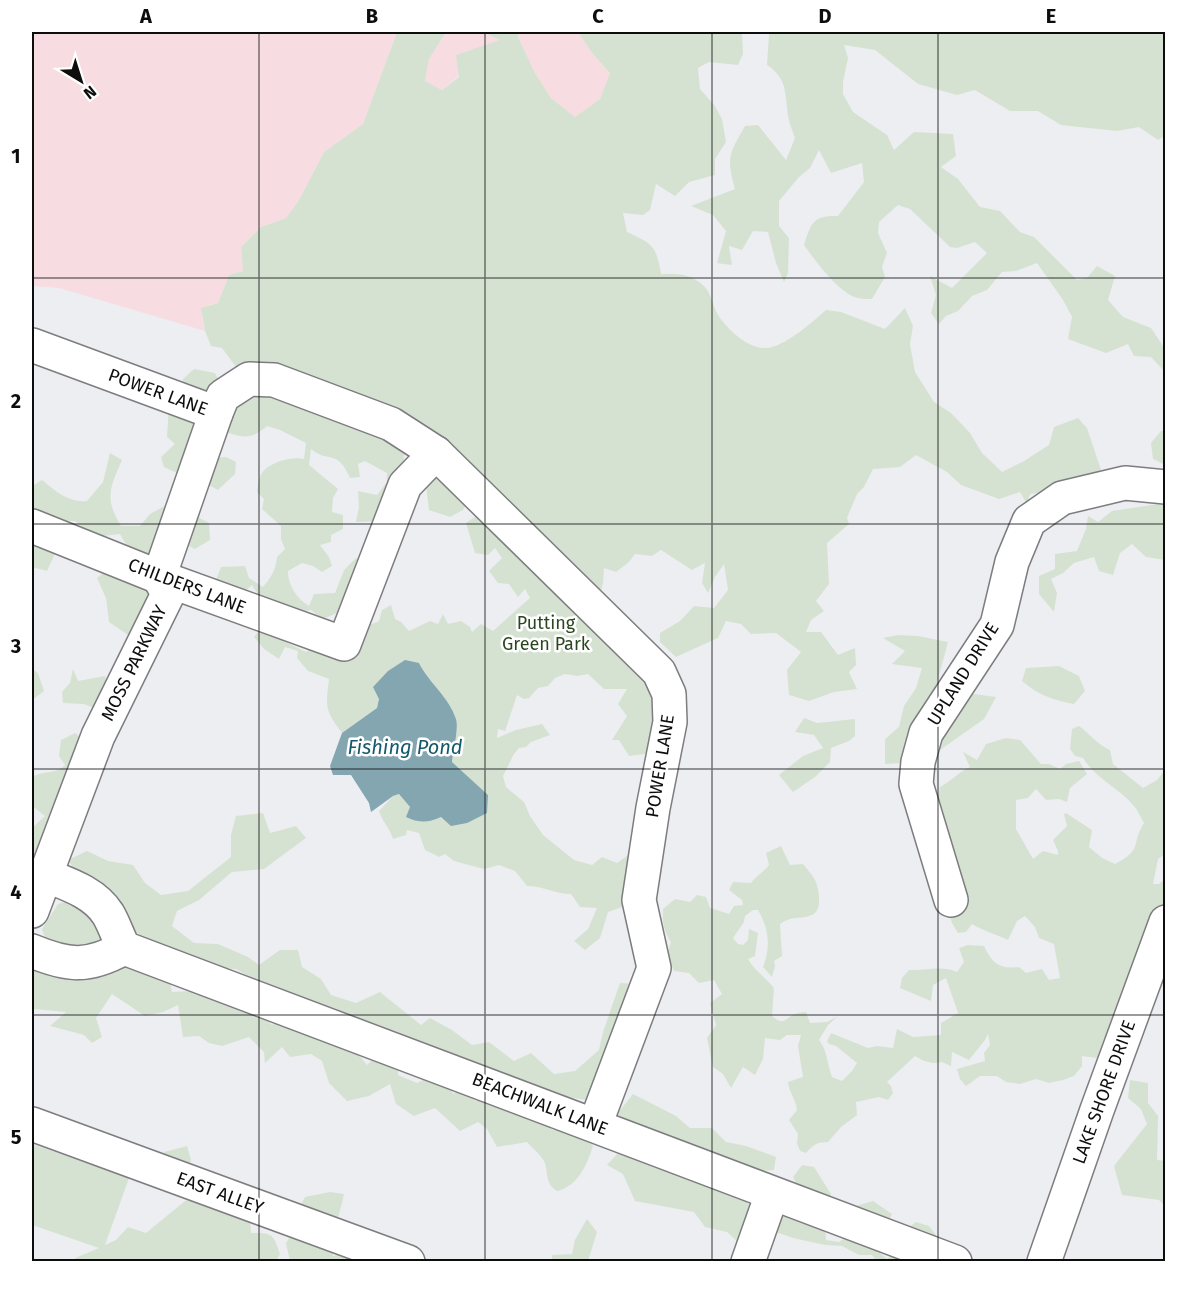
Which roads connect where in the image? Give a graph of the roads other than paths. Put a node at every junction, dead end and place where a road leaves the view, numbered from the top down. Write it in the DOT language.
graph roads {
  1 [pos="32,345"];
  2 [pos="216,413"];
  3 [pos="436,453"];
  4 [pos="1166,488"];
  5 [pos="32,526"];
  6 [pos="159,577"];
  7 [pos="36,898"];
  8 [pos="951,900"];
  9 [pos="1166,922"];
  10 [pos="124,948"];
  11 [pos="32,951"];
  12 [pos="32,1124"];
  13 [pos="595,1125"];
  14 [pos="772,1194"];
  15 [pos="408,1262"];
  16 [pos="748,1262"];
  17 [pos="955,1262"];
  18 [pos="1044,1262"];
  1 -- 2 [label="street, POWER LANE"];
  2 -- 3 [label="street, POWER LANE"];
  2 -- 6 [label="street, MOSS PARKWAY"];
  3 -- 6 [label="street, CHILDERS LANE"];
  3 -- 13 [label="street, POWER LANE"];
  4 -- 8 [label="street, UPLAND DRIVE"];
  5 -- 6 [label="street, CHILDERS LANE"];
  6 -- 7 [label="street, MOSS PARKWAY"];
  7 -- 10 [label="street"];
  9 -- 18 [label="street, LAKE SHORE DRIVE"];
  10 -- 11 [label="street"];
  10 -- 13 [label="street, BEACHWALK LANE"];
  12 -- 15 [label="street, EAST ALLEY"];
  13 -- 14 [label="street, BEACHWALK LANE"];
  14 -- 16 [label="street"];
  14 -- 17 [label="street, BEACHWALK LANE"];
}
